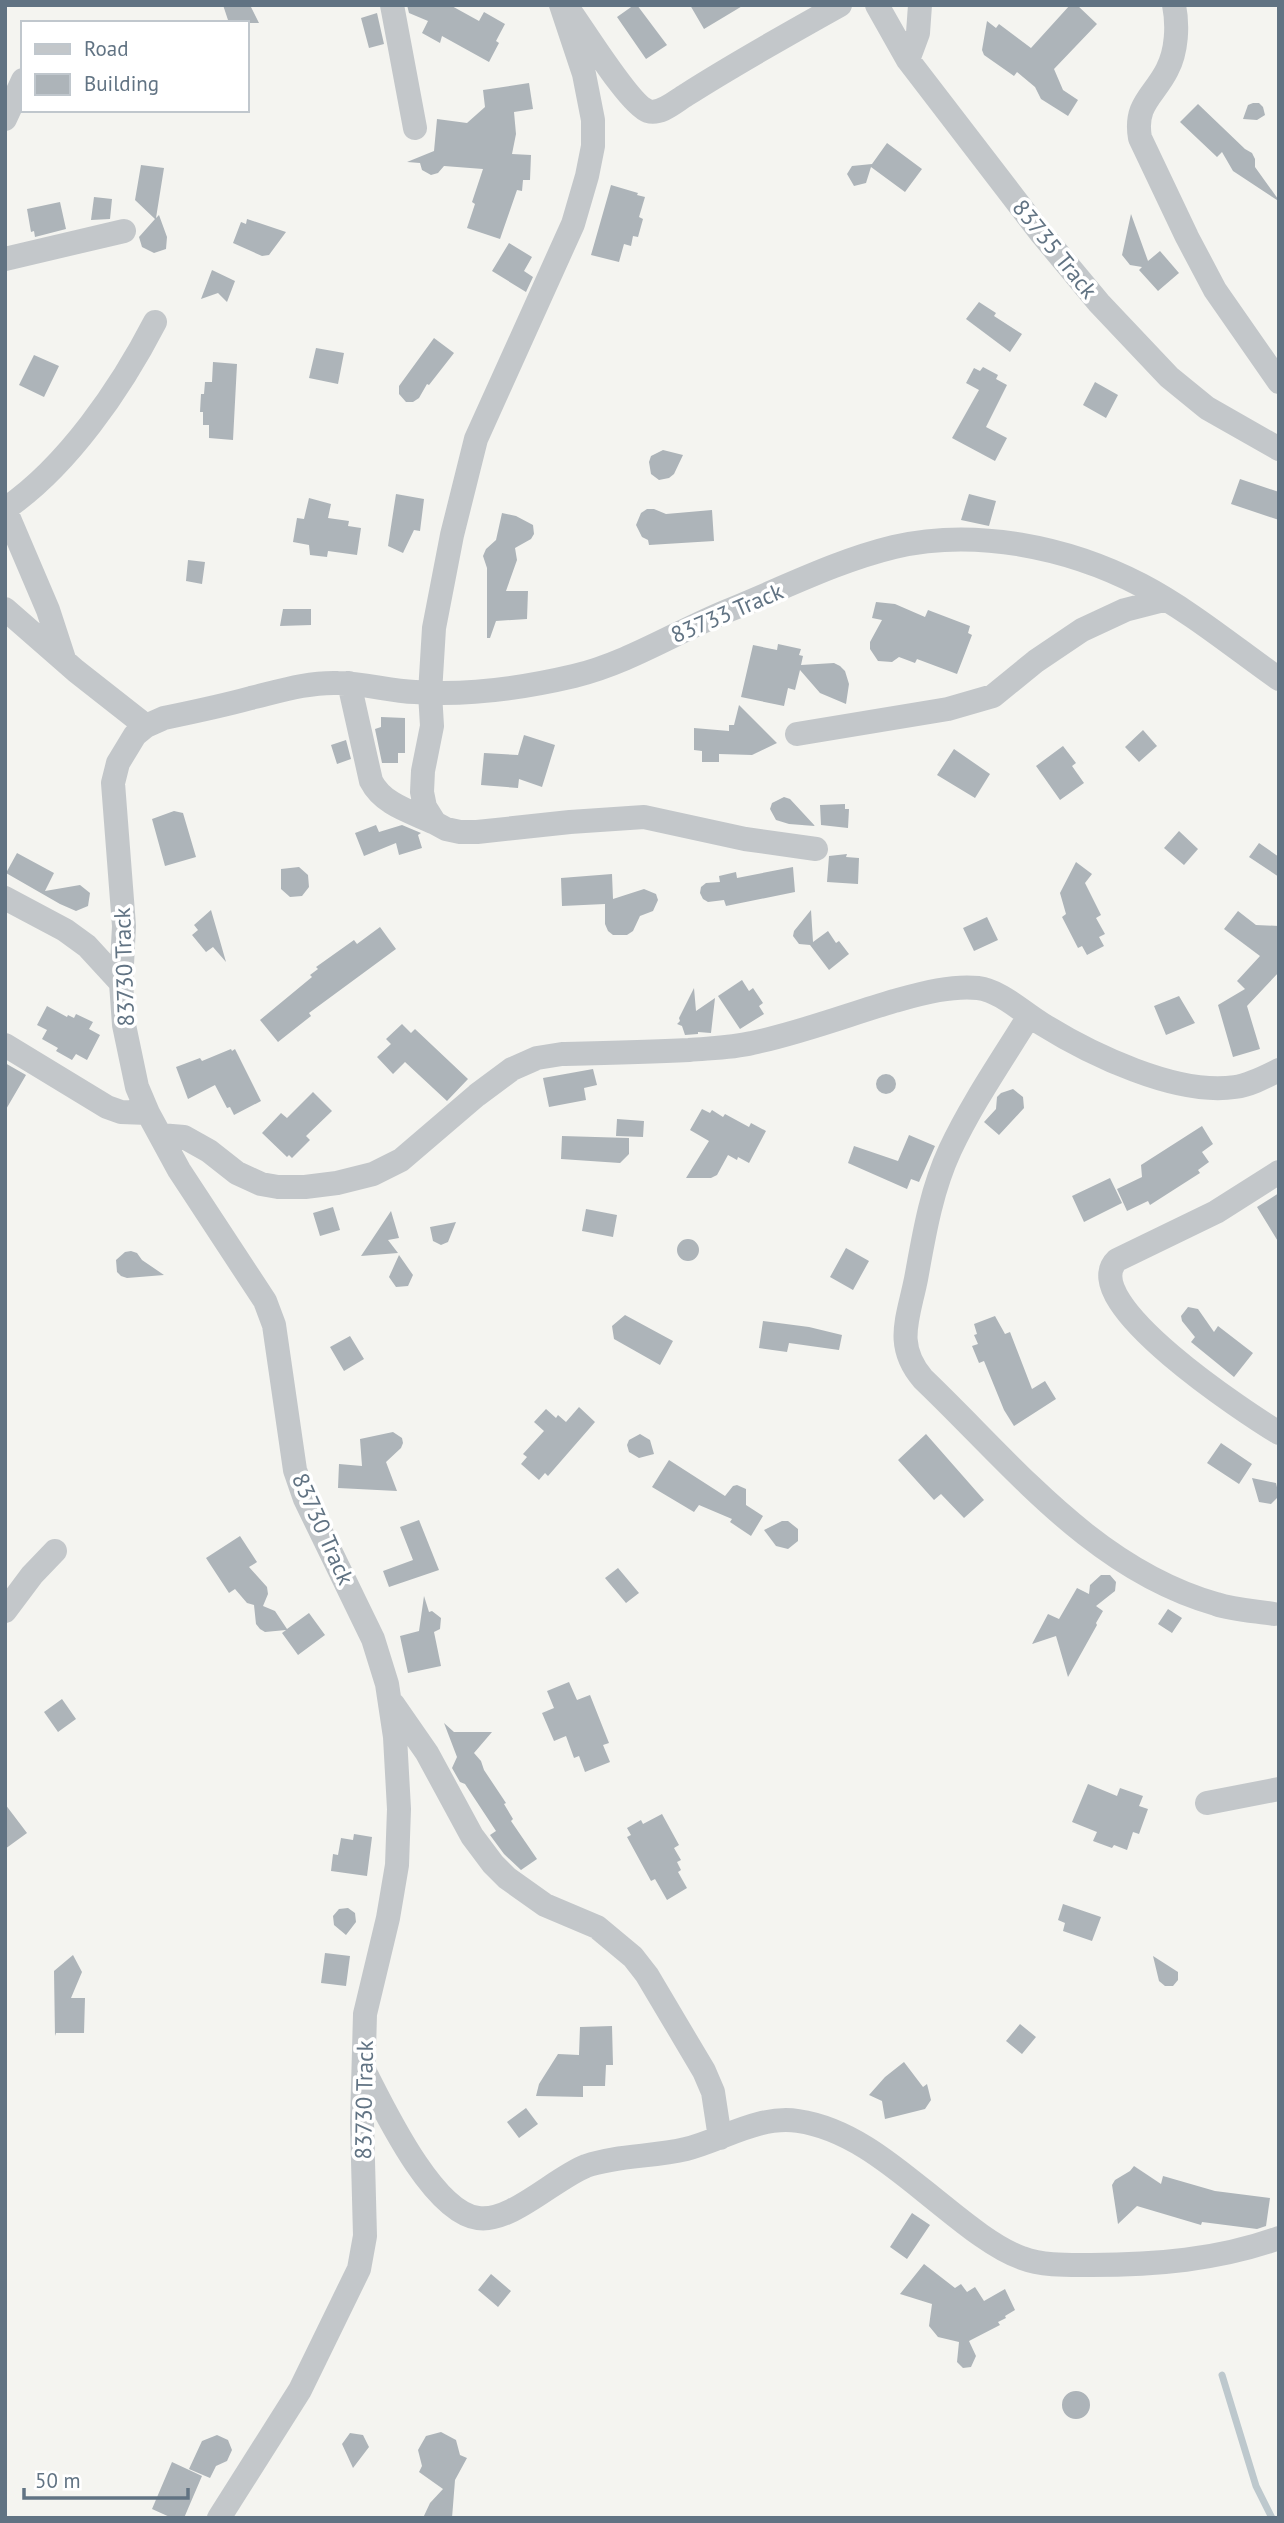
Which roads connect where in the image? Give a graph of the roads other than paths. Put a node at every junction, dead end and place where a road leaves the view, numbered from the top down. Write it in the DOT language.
graph roads {
  1 [pos="393,5"];
  2 [pos="564,5"];
  3 [pos="840,5"];
  4 [pos="877,5"];
  5 [pos="920,5"];
  6 [pos="1174,5"];
  7 [pos="908,60"];
  8 [pos="21,84"];
  9 [pos="5,119"];
  10 [pos="415,128"];
  11 [pos="124,232"];
  12 [pos="5,260"];
  13 [pos="155,322"];
  14 [pos="1279,382"];
  15 [pos="1279,449"];
  16 [pos="5,509"];
  17 [pos="1164,600"];
  18 [pos="5,609"];
  19 [pos="64,659"];
  20 [pos="1279,679"];
  21 [pos="349,683"];
  22 [pos="430,693"];
  23 [pos="145,726"];
  24 [pos="797,734"];
  25 [pos="435,823"];
  26 [pos="816,849"];
  27 [pos="5,898"];
  28 [pos="121,983"];
  29 [pos="1029,1016"];
  30 [pos="5,1045"];
  31 [pos="1279,1070"];
  32 [pos="148,1113"];
  33 [pos="160,1135"];
  34 [pos="1279,1172"];
  35 [pos="1279,1433"];
  36 [pos="55,1551"];
  37 [pos="5,1611"];
  38 [pos="1274,1614"];
  39 [pos="389,1698"];
  40 [pos="1279,1789"];
  41 [pos="1207,1802"];
  42 [pos="363,2068"];
  43 [pos="720,2138"];
  44 [pos="1279,2238"];
  45 [pos="219,2518"];
  1 -- 10 [label="street"];
  2 -- 3 [label="street"];
  2 -- 22 [label="street"];
  4 -- 7 [label="street, 83735 Track"];
  5 -- 7 [label="street"];
  6 -- 14 [label="street"];
  7 -- 15 [label="street, 83735 Track"];
  8 -- 9 [label="street"];
  11 -- 12 [label="street"];
  13 -- 16 [label="street"];
  16 -- 19 [label="street"];
  17 -- 20 [label="street, 83733 Track"];
  17 -- 22 [label="street, 83733 Track"];
  17 -- 24 [label="street"];
  18 -- 19 [label="street"];
  19 -- 23 [label="street"];
  21 -- 22 [label="street, 83733 Track"];
  21 -- 23 [label="street, 83733 Track"];
  21 -- 25 [label="street"];
  22 -- 25 [label="street"];
  23 -- 28 [label="street, 83730 Track"];
  25 -- 26 [label="street"];
  27 -- 28 [label="street"];
  28 -- 32 [label="street, 83730 Track"];
  29 -- 31 [label="street"];
  29 -- 33 [label="street"];
  29 -- 38 [label="street"];
  30 -- 32 [label="street"];
  32 -- 33 [label="street, 83730 Track"];
  33 -- 39 [label="street, 83730 Track"];
  34 -- 35 [label="street"];
  36 -- 37 [label="street"];
  39 -- 42 [label="street, 83730 Track"];
  39 -- 43 [label="street"];
  40 -- 41 [label="street"];
  42 -- 43 [label="street"];
  42 -- 45 [label="street, 83730 Track"];
  43 -- 44 [label="street"];
}
